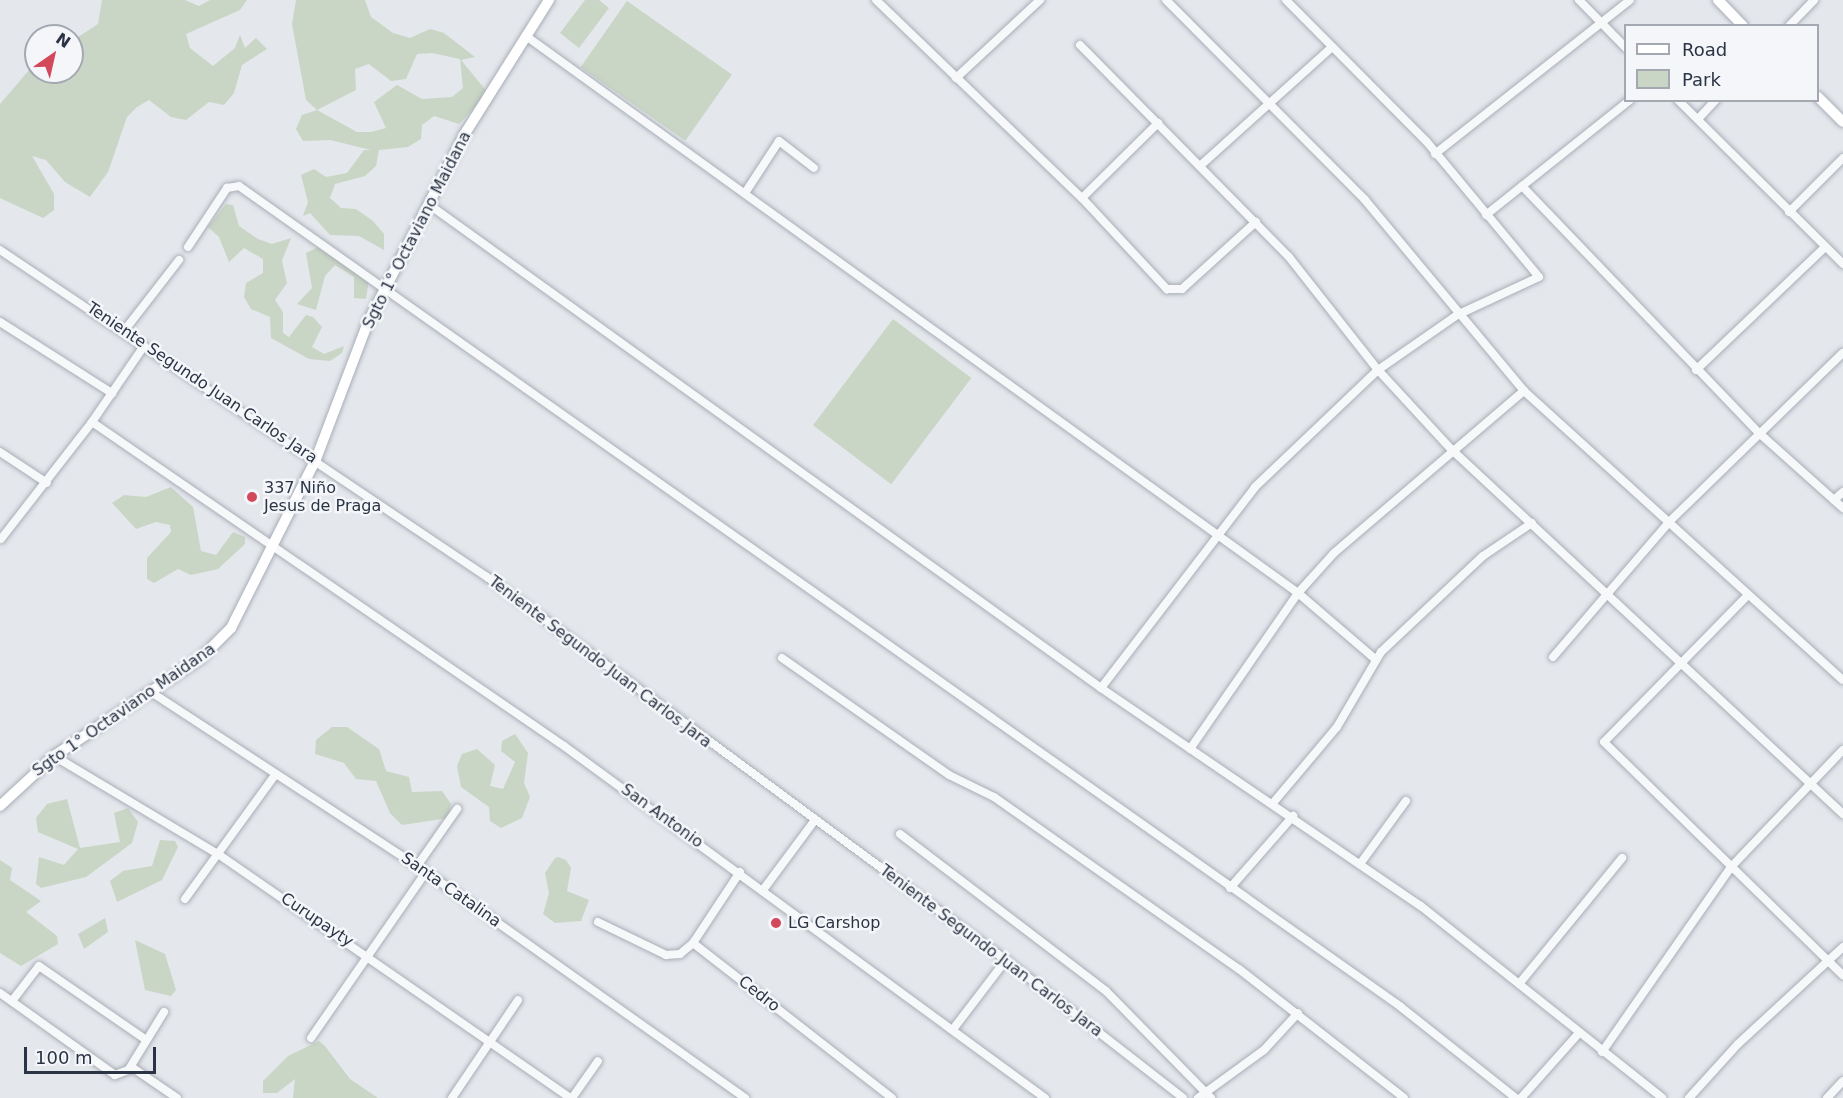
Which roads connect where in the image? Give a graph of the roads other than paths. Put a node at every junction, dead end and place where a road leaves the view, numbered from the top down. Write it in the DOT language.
graph roads {
  1 [pos="549,0"];
  2 [pos="876,0"];
  3 [pos="1040,0"];
  4 [pos="1166,0"];
  5 [pos="1286,0"];
  6 [pos="1579,0"];
  7 [pos="1630,0"];
  8 [pos="1718,0"];
  9 [pos="1814,0"];
  10 [pos="1602,24"];
  11 [pos="1741,24"];
  12 [pos="1791,24"];
  13 [pos="526,36"];
  14 [pos="1080,45"];
  15 [pos="1332,46"];
  16 [pos="1624,46"];
  17 [pos="956,78"];
  18 [pos="1819,98"];
  19 [pos="1627,102"];
  20 [pos="1680,102"];
  21 [pos="1714,102"];
  22 [pos="1269,103"];
  23 [pos="1698,119"];
  24 [pos="1843,122"];
  25 [pos="1158,123"];
  26 [pos="1435,154"];
  27 [pos="1843,158"];
  28 [pos="1201,165"];
  29 [pos="814,168"];
  30 [pos="1522,186"];
  31 [pos="745,193"];
  32 [pos="1082,198"];
  33 [pos="431,206"];
  34 [pos="1789,212"];
  35 [pos="1486,215"];
  36 [pos="1256,222"];
  37 [pos="188,247"];
  38 [pos="1825,247"];
  39 [pos="0,250"];
  40 [pos="179,260"];
  41 [pos="1843,264"];
  42 [pos="387,287"];
  43 [pos="1457,315"];
  44 [pos="0,322"];
  45 [pos="124,331"];
  46 [pos="144,346"];
  47 [pos="1843,353"];
  48 [pos="1378,370"];
  49 [pos="1696,370"];
  50 [pos="1524,391"];
  51 [pos="112,393"];
  52 [pos="92,422"];
  53 [pos="1759,433"];
  54 [pos="1451,449"];
  55 [pos="0,452"];
  56 [pos="316,459"];
  57 [pos="47,483"];
  58 [pos="1843,492"];
  59 [pos="1834,500"];
  60 [pos="1843,508"];
  61 [pos="1670,521"];
  62 [pos="1532,523"];
  63 [pos="1215,536"];
  64 [pos="1,539"];
  65 [pos="271,545"];
  66 [pos="1608,592"];
  67 [pos="1298,593"];
  68 [pos="1747,596"];
  69 [pos="1553,657"];
  70 [pos="782,658"];
  71 [pos="1376,659"];
  72 [pos="1681,663"];
  73 [pos="1843,680"];
  74 [pos="1101,688"];
  75 [pos="151,692"];
  76 [pos="1190,749"];
  77 [pos="1843,750"];
  78 [pos="54,756"];
  79 [pos="275,775"];
  80 [pos="1809,785"];
  81 [pos="1406,801"];
  82 [pos="1273,803"];
  83 [pos="0,806"];
  84 [pos="457,809"];
  85 [pos="1843,814"];
  86 [pos="1293,816"];
  87 [pos="815,820"];
  88 [pos="900,834"];
  89 [pos="218,854"];
  90 [pos="1622,858"];
  91 [pos="1360,864"];
  92 [pos="417,866"];
  93 [pos="1731,867"];
  94 [pos="426,872"];
  95 [pos="740,872"];
  96 [pos="1230,888"];
  97 [pos="763,890"];
  98 [pos="185,899"];
  99 [pos="598,922"];
  100 [pos="693,943"];
  101 [pos="1843,947"];
  102 [pos="368,954"];
  103 [pos="1006,960"];
  104 [pos="1830,961"];
  105 [pos="1843,975"];
  106 [pos="1519,984"];
  107 [pos="0,993"];
  108 [pos="518,1000"];
  109 [pos="12,1001"];
  110 [pos="164,1012"];
  111 [pos="1298,1013"];
  112 [pos="954,1029"];
  113 [pos="1578,1034"];
  114 [pos="311,1038"];
  115 [pos="145,1039"];
  116 [pos="490,1042"];
  117 [pos="1602,1052"];
  118 [pos="598,1061"];
  119 [pos="129,1068"];
  120 [pos="1843,1081"];
  121 [pos="1210,1096"];
  122 [pos="177,1098"];
  123 [pos="452,1098"];
  124 [pos="572,1098"];
  125 [pos="745,1098"];
  126 [pos="892,1098"];
  127 [pos="1045,1098"];
  128 [pos="1183,1098"];
  129 [pos="1198,1098"];
  130 [pos="1404,1098"];
  131 [pos="1516,1098"];
  132 [pos="1521,1098"];
  133 [pos="1662,1098"];
  134 [pos="1689,1098"];
  135 [pos="1827,1098"];
  1 -- 13 [label="main road, Sgto 1° Octaviano Maidana"];
  2 -- 17 [label="street"];
  3 -- 17 [label="street"];
  4 -- 22 [label="street"];
  5 -- 15 [label="street"];
  6 -- 10 [label="street"];
  7 -- 10 [label="street"];
  8 -- 11 [label="main road"];
  9 -- 12 [label="street"];
  10 -- 16 [label="street"];
  10 -- 26 [label="street"];
  13 -- 31 [label="street"];
  13 -- 33 [label="main road, Sgto 1° Octaviano Maidana"];
  14 -- 25 [label="street"];
  15 -- 22 [label="street"];
  15 -- 26 [label="street"];
  17 -- 32 [label="street"];
  18 -- 24 [label="main road"];
  19 -- 30 [label="street"];
  20 -- 23 [label="street"];
  21 -- 23 [label="street"];
  22 -- 28 [label="street"];
  22 -- 43 [label="street"];
  23 -- 34 [label="street"];
  25 -- 28 [label="street"];
  25 -- 32 [label="street"];
  26 -- 35 [label="street"];
  27 -- 34 [label="street"];
  28 -- 36 [label="street"];
  29 -- 31 [label="street"];
  30 -- 35 [label="street"];
  30 -- 49 [label="street"];
  31 -- 63 [label="street"];
  32 -- 36 [label="street"];
  33 -- 42 [label="main road, Sgto 1° Octaviano Maidana"];
  33 -- 74 [label="street"];
  34 -- 38 [label="street"];
  35 -- 43 [label="street"];
  36 -- 48 [label="street"];
  37 -- 42 [label="street"];
  38 -- 41 [label="street"];
  38 -- 49 [label="street"];
  39 -- 45 [label="street, Teniente Segundo Juan Carlos Jara"];
  40 -- 45 [label="street"];
  42 -- 56 [label="main road, Sgto 1° Octaviano Maidana"];
  42 -- 96 [label="street"];
  43 -- 48 [label="street"];
  43 -- 50 [label="street"];
  44 -- 51 [label="street"];
  45 -- 46 [label="street, Teniente Segundo Juan Carlos Jara"];
  46 -- 51 [label="street"];
  46 -- 56 [label="street, Teniente Segundo Juan Carlos Jara"];
  47 -- 53 [label="street"];
  48 -- 54 [label="street"];
  48 -- 63 [label="street"];
  49 -- 53 [label="street"];
  50 -- 54 [label="street"];
  50 -- 61 [label="street"];
  51 -- 52 [label="street"];
  52 -- 57 [label="street"];
  52 -- 65 [label="street, San Antonio"];
  53 -- 59 [label="street"];
  53 -- 61 [label="street"];
  54 -- 62 [label="street"];
  54 -- 67 [label="street"];
  55 -- 57 [label="street"];
  56 -- 65 [label="main road, Sgto 1° Octaviano Maidana"];
  56 -- 87 [label="street, Teniente Segundo Juan Carlos Jara"];
  57 -- 64 [label="street"];
  58 -- 59 [label="street"];
  59 -- 60 [label="street"];
  61 -- 66 [label="street"];
  61 -- 68 [label="street"];
  62 -- 66 [label="street"];
  62 -- 71 [label="street"];
  63 -- 67 [label="street"];
  63 -- 74 [label="street"];
  65 -- 75 [label="main road, Sgto 1° Octaviano Maidana"];
  65 -- 95 [label="street, San Antonio"];
  66 -- 69 [label="street"];
  66 -- 72 [label="street"];
  67 -- 71 [label="street"];
  67 -- 76 [label="street"];
  68 -- 72 [label="street"];
  68 -- 73 [label="street"];
  70 -- 111 [label="street"];
  71 -- 82 [label="street"];
  72 -- 80 [label="street"];
  72 -- 93 [label="street"];
  74 -- 76 [label="street"];
  75 -- 78 [label="main road, Sgto 1° Octaviano Maidana"];
  75 -- 79 [label="street, Santa Catalina"];
  76 -- 82 [label="street"];
  77 -- 80 [label="street"];
  78 -- 83 [label="main road, Sgto 1° Octaviano Maidana"];
  78 -- 89 [label="street, Curupayty"];
  79 -- 89 [label="street"];
  79 -- 92 [label="street, Santa Catalina"];
  80 -- 85 [label="street"];
  80 -- 93 [label="street"];
  81 -- 91 [label="street"];
  82 -- 86 [label="street"];
  84 -- 92 [label="street"];
  86 -- 91 [label="street"];
  86 -- 96 [label="street"];
  87 -- 97 [label="street"];
  87 -- 103 [label="street, Teniente Segundo Juan Carlos Jara"];
  88 -- 121 [label="street"];
  89 -- 98 [label="street"];
  89 -- 102 [label="street, Curupayty"];
  90 -- 106 [label="street"];
  91 -- 106 [label="street"];
  92 -- 94 [label="street, Santa Catalina"];
  93 -- 104 [label="street"];
  93 -- 117 [label="street"];
  94 -- 102 [label="street"];
  94 -- 125 [label="street, Santa Catalina"];
  95 -- 97 [label="street, San Antonio"];
  95 -- 100 [label="street"];
  96 -- 131 [label="street"];
  97 -- 112 [label="street, San Antonio"];
  99 -- 100 [label="street"];
  100 -- 126 [label="street, Cedro"];
  101 -- 104 [label="street"];
  102 -- 114 [label="street"];
  102 -- 116 [label="street, Curupayty"];
  103 -- 112 [label="street"];
  103 -- 128 [label="street, Teniente Segundo Juan Carlos Jara"];
  104 -- 105 [label="street"];
  104 -- 134 [label="street"];
  106 -- 113 [label="street"];
  107 -- 109 [label="street"];
  108 -- 116 [label="street"];
  109 -- 115 [label="street"];
  109 -- 119 [label="street"];
  110 -- 115 [label="street"];
  111 -- 121 [label="street"];
  111 -- 130 [label="street"];
  112 -- 127 [label="street, San Antonio"];
  113 -- 117 [label="street"];
  113 -- 132 [label="street"];
  115 -- 119 [label="street"];
  116 -- 123 [label="street"];
  116 -- 124 [label="street, Curupayty"];
  117 -- 133 [label="street"];
  118 -- 124 [label="street"];
  119 -- 122 [label="street"];
  120 -- 135 [label="street"];
  121 -- 129 [label="street"];
}
